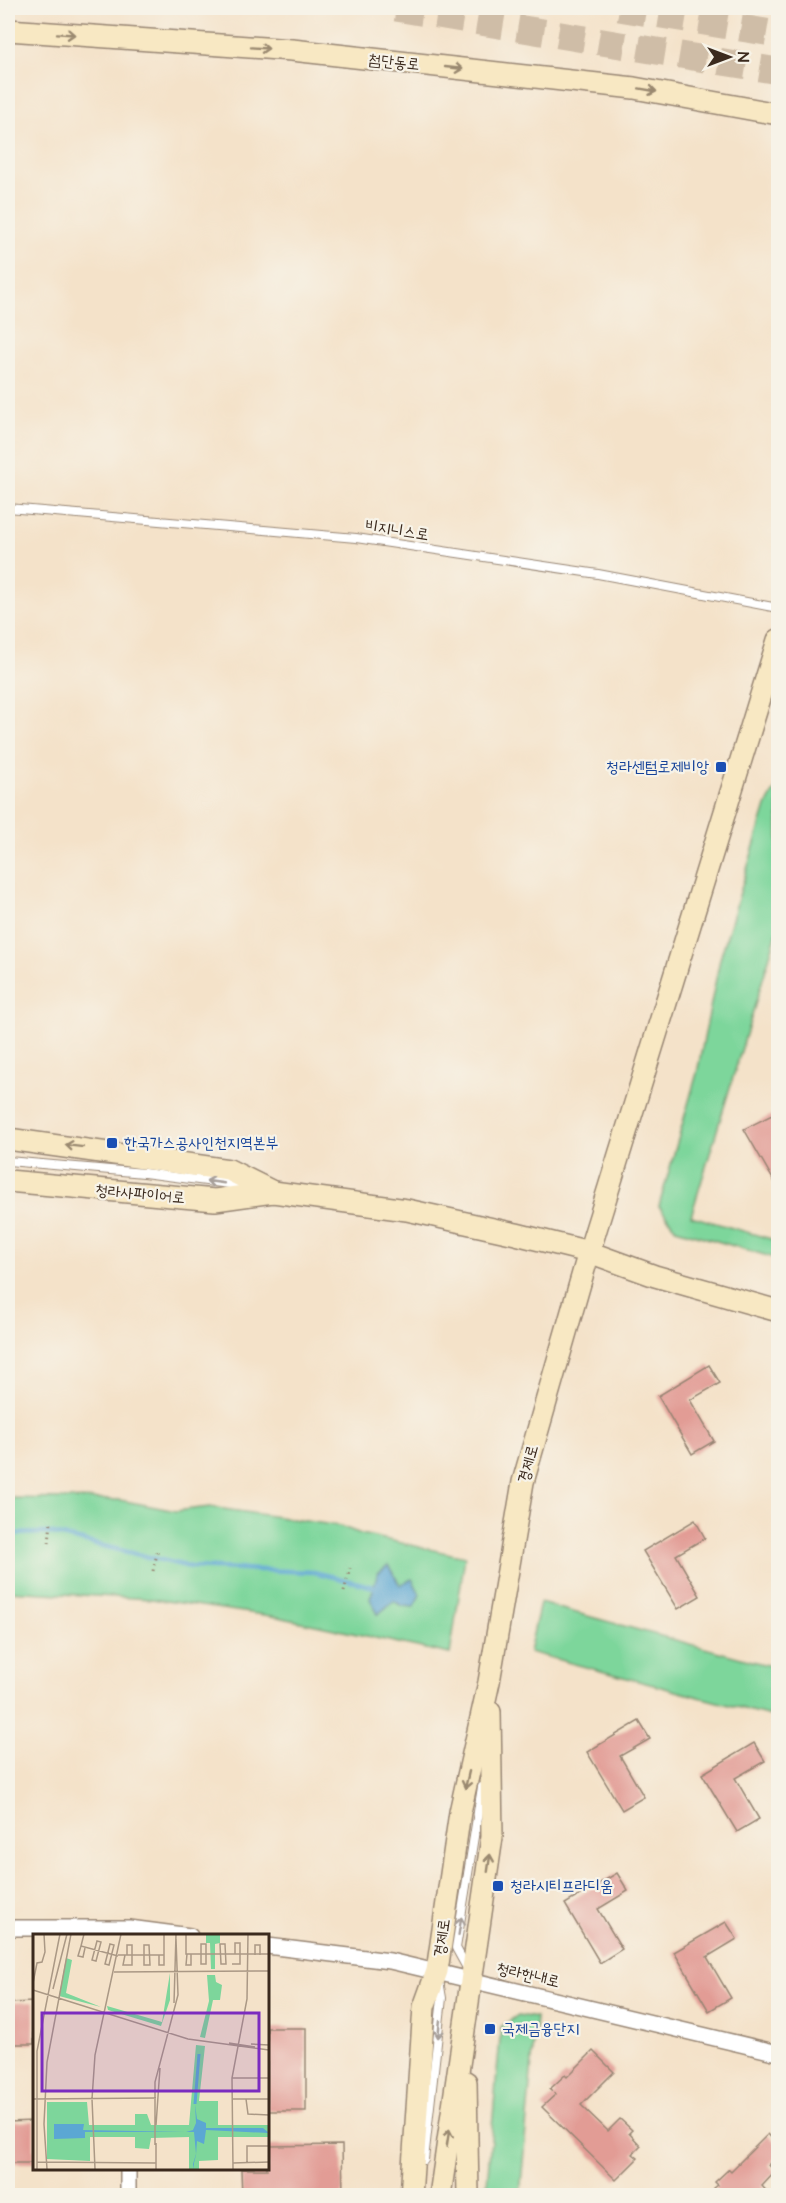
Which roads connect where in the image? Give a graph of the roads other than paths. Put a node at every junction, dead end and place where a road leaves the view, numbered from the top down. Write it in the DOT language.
graph roads {
  1 [pos="8,30"];
  2 [pos="778,114"];
  3 [pos="8,508"];
  4 [pos="778,608"];
  5 [pos="778,640"];
  6 [pos="8,1138"];
  7 [pos="8,1161"];
  8 [pos="8,1182"];
  9 [pos="273,1192"];
  10 [pos="590,1252"];
  11 [pos="778,1311"];
  12 [pos="489,1682"];
  13 [pos="8,1928"];
  14 [pos="129,1932"];
  15 [pos="160,1934"];
  16 [pos="268,1946"];
  17 [pos="437,1971"];
  18 [pos="473,1980"];
  19 [pos="464,2034"];
  20 [pos="778,2053"];
  21 [pos="412,2145"];
  22 [pos="128,2170"];
  23 [pos="128,2196"];
  24 [pos="399,2196"];
  25 [pos="411,2196"];
  26 [pos="420,2196"];
  27 [pos="440,2196"];
  28 [pos="468,2196"];
  1 -- 2 [label="main road, 첨단동로, one-way"];
  3 -- 4 [label="lane, 비지니스로"];
  5 -- 10 [label="main road, 경제로"];
  9 -- 6 [label="main road, one-way"];
  9 -- 7 [label="lane, one-way"];
  8 -- 9 [label="main road, 청라사파이어로"];
  9 -- 10 [label="main road"];
  10 -- 11 [label="main road"];
  10 -- 12 [label="main road, 경제로"];
  12 -- 17 [label="main road, 경제로, one-way"];
  18 -- 12 [label="main road, 경제로, one-way"];
  13 -- 14 [label="street"];
  14 -- 15 [label="street"];
  16 -- 17 [label="street, 청라한내로"];
  17 -- 18 [label="street, 청라한내로"];
  17 -- 21 [label="main road, 경제로"];
  17 -- 26 [label="lane, one-way"];
  18 -- 19 [label="main road, 경제로"];
  18 -- 20 [label="street, 청라한내로"];
  27 -- 19 [label="main road, 경제로, one-way"];
  19 -- 28 [label="main road"];
  21 -- 24 [label="main road"];
  21 -- 25 [label="main road, 경제로"];
  22 -- 23 [label="street"];
}
